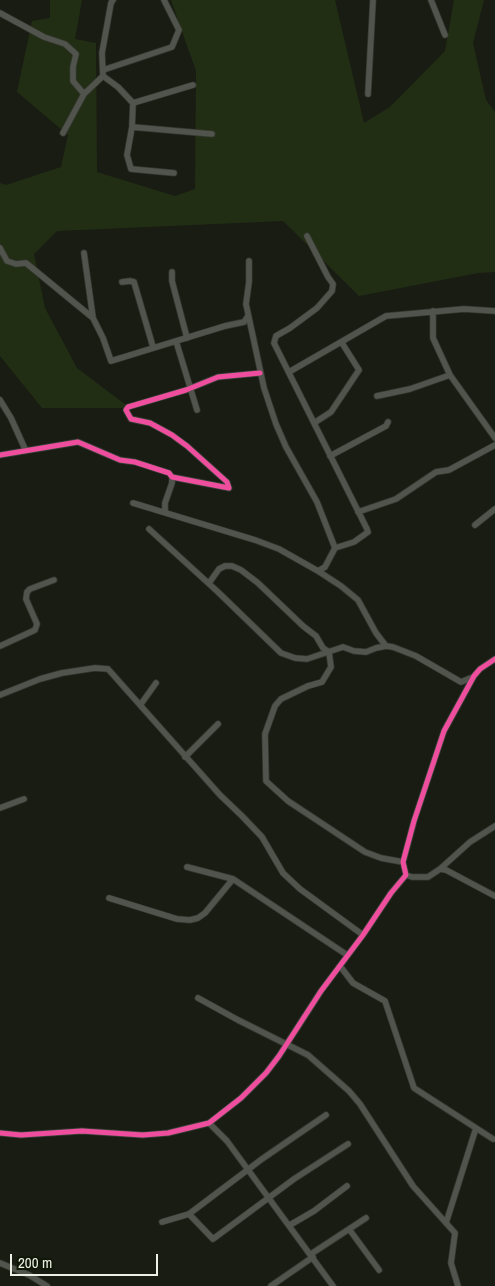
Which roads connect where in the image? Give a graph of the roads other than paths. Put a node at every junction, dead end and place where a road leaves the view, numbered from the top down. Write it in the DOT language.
graph roads {
  1 [pos="113,0"];
  2 [pos="164,0"];
  3 [pos="373,0"];
  4 [pos="431,0"];
  5 [pos="0,12"];
  6 [pos="445,35"];
  7 [pos="103,73"];
  8 [pos="193,85"];
  9 [pos="84,94"];
  10 [pos="368,94"];
  11 [pos="134,103"];
  12 [pos="132,127"];
  13 [pos="63,133"];
  14 [pos="212,134"];
  15 [pos="174,173"];
  16 [pos="307,236"];
  17 [pos="0,248"];
  18 [pos="84,254"];
  19 [pos="249,261"];
  20 [pos="172,272"];
  21 [pos="122,282"];
  22 [pos="434,311"];
  23 [pos="495,311"];
  24 [pos="248,316"];
  25 [pos="93,318"];
  26 [pos="187,338"];
  27 [pos="176,341"];
  28 [pos="342,343"];
  29 [pos="153,347"];
  30 [pos="289,372"];
  31 [pos="260,373"];
  32 [pos="450,375"];
  33 [pos="190,388"];
  34 [pos="377,396"];
  35 [pos="0,400"];
  36 [pos="197,410"];
  37 [pos="388,422"];
  38 [pos="314,423"];
  39 [pos="494,435"];
  40 [pos="495,445"];
  41 [pos="25,449"];
  42 [pos="0,455"];
  43 [pos="330,456"];
  44 [pos="172,477"];
  45 [pos="133,503"];
  46 [pos="495,509"];
  47 [pos="165,512"];
  48 [pos="358,512"];
  49 [pos="476,525"];
  50 [pos="149,529"];
  51 [pos="335,548"];
  52 [pos="318,571"];
  53 [pos="54,580"];
  54 [pos="208,583"];
  55 [pos="0,646"];
  56 [pos="386,646"];
  57 [pos="329,652"];
  58 [pos="495,659"];
  59 [pos="474,676"];
  60 [pos="156,683"];
  61 [pos="0,695"];
  62 [pos="141,704"];
  63 [pos="218,724"];
  64 [pos="185,757"];
  65 [pos="24,799"];
  66 [pos="0,808"];
  67 [pos="495,826"];
  68 [pos="403,862"];
  69 [pos="187,867"];
  70 [pos="440,869"];
  71 [pos="406,875"];
  72 [pos="233,879"];
  73 [pos="495,896"];
  74 [pos="109,898"];
  75 [pos="363,935"];
  76 [pos="347,955"];
  77 [pos="340,966"];
  78 [pos="198,998"];
  79 [pos="287,1044"];
  80 [pos="326,1115"];
  81 [pos="209,1123"];
  82 [pos="476,1128"];
  83 [pos="0,1133"];
  84 [pos="493,1139"];
  85 [pos="348,1144"];
  86 [pos="248,1170"];
  87 [pos="348,1186"];
  88 [pos="270,1198"];
  89 [pos="189,1214"];
  90 [pos="366,1218"];
  91 [pos="162,1222"];
  92 [pos="446,1223"];
  93 [pos="290,1225"];
  94 [pos="349,1229"];
  95 [pos="312,1255"];
  96 [pos="0,1263"];
  97 [pos="379,1270"];
  98 [pos="47,1286"];
  99 [pos="270,1286"];
  100 [pos="333,1286"];
  101 [pos="458,1286"];
  1 -- 7 [label="street"];
  2 -- 7 [label="street"];
  3 -- 10 [label="street"];
  4 -- 6 [label="street"];
  5 -- 9 [label="street"];
  7 -- 9 [label="street"];
  7 -- 11 [label="street"];
  8 -- 11 [label="street"];
  9 -- 13 [label="street"];
  11 -- 12 [label="street"];
  12 -- 14 [label="street"];
  12 -- 15 [label="street"];
  16 -- 30 [label="street"];
  17 -- 25 [label="street"];
  18 -- 25 [label="street"];
  19 -- 24 [label="street"];
  20 -- 26 [label="street"];
  21 -- 29 [label="street"];
  22 -- 23 [label="street"];
  22 -- 28 [label="street"];
  22 -- 32 [label="street"];
  24 -- 26 [label="street"];
  24 -- 31 [label="street"];
  25 -- 29 [label="street"];
  26 -- 27 [label="street"];
  27 -- 29 [label="street"];
  27 -- 33 [label="street"];
  28 -- 30 [label="street"];
  28 -- 38 [label="street"];
  30 -- 38 [label="street"];
  31 -- 33 [label="street"];
  31 -- 51 [label="street"];
  32 -- 34 [label="street"];
  32 -- 39 [label="street"];
  33 -- 36 [label="street"];
  33 -- 44 [label="street"];
  35 -- 41 [label="street"];
  37 -- 43 [label="street"];
  38 -- 43 [label="street"];
  40 -- 48 [label="street"];
  41 -- 42 [label="street"];
  41 -- 44 [label="street"];
  43 -- 48 [label="street"];
  44 -- 47 [label="street"];
  45 -- 47 [label="street"];
  46 -- 49 [label="street"];
  47 -- 52 [label="street"];
  48 -- 51 [label="street"];
  50 -- 54 [label="street"];
  51 -- 52 [label="street"];
  52 -- 56 [label="street"];
  53 -- 55 [label="street"];
  54 -- 57 [label="street"];
  54 -- 57 [label="street"];
  56 -- 57 [label="street"];
  56 -- 59 [label="street"];
  57 -- 68 [label="street"];
  58 -- 59 [label="street"];
  59 -- 68 [label="street"];
  60 -- 62 [label="street"];
  61 -- 62 [label="street"];
  62 -- 64 [label="street"];
  63 -- 64 [label="street"];
  64 -- 75 [label="street"];
  65 -- 66 [label="street"];
  67 -- 70 [label="street"];
  68 -- 71 [label="street"];
  69 -- 72 [label="street"];
  70 -- 71 [label="street"];
  70 -- 73 [label="street"];
  71 -- 75 [label="street"];
  72 -- 74 [label="street"];
  72 -- 76 [label="street"];
  75 -- 76 [label="street"];
  76 -- 77 [label="street"];
  77 -- 79 [label="street"];
  77 -- 82 [label="street"];
  78 -- 79 [label="street"];
  79 -- 81 [label="street"];
  79 -- 92 [label="street"];
  80 -- 86 [label="street"];
  81 -- 83 [label="street"];
  81 -- 86 [label="street"];
  82 -- 84 [label="street"];
  82 -- 92 [label="street"];
  85 -- 88 [label="street"];
  86 -- 88 [label="street"];
  86 -- 89 [label="street"];
  87 -- 93 [label="street"];
  88 -- 89 [label="street"];
  88 -- 93 [label="street"];
  89 -- 91 [label="street"];
  90 -- 94 [label="street"];
  92 -- 101 [label="street"];
  93 -- 95 [label="street"];
  94 -- 95 [label="street"];
  94 -- 97 [label="street"];
  95 -- 99 [label="street"];
  95 -- 100 [label="street"];
  96 -- 98 [label="street"];
}
